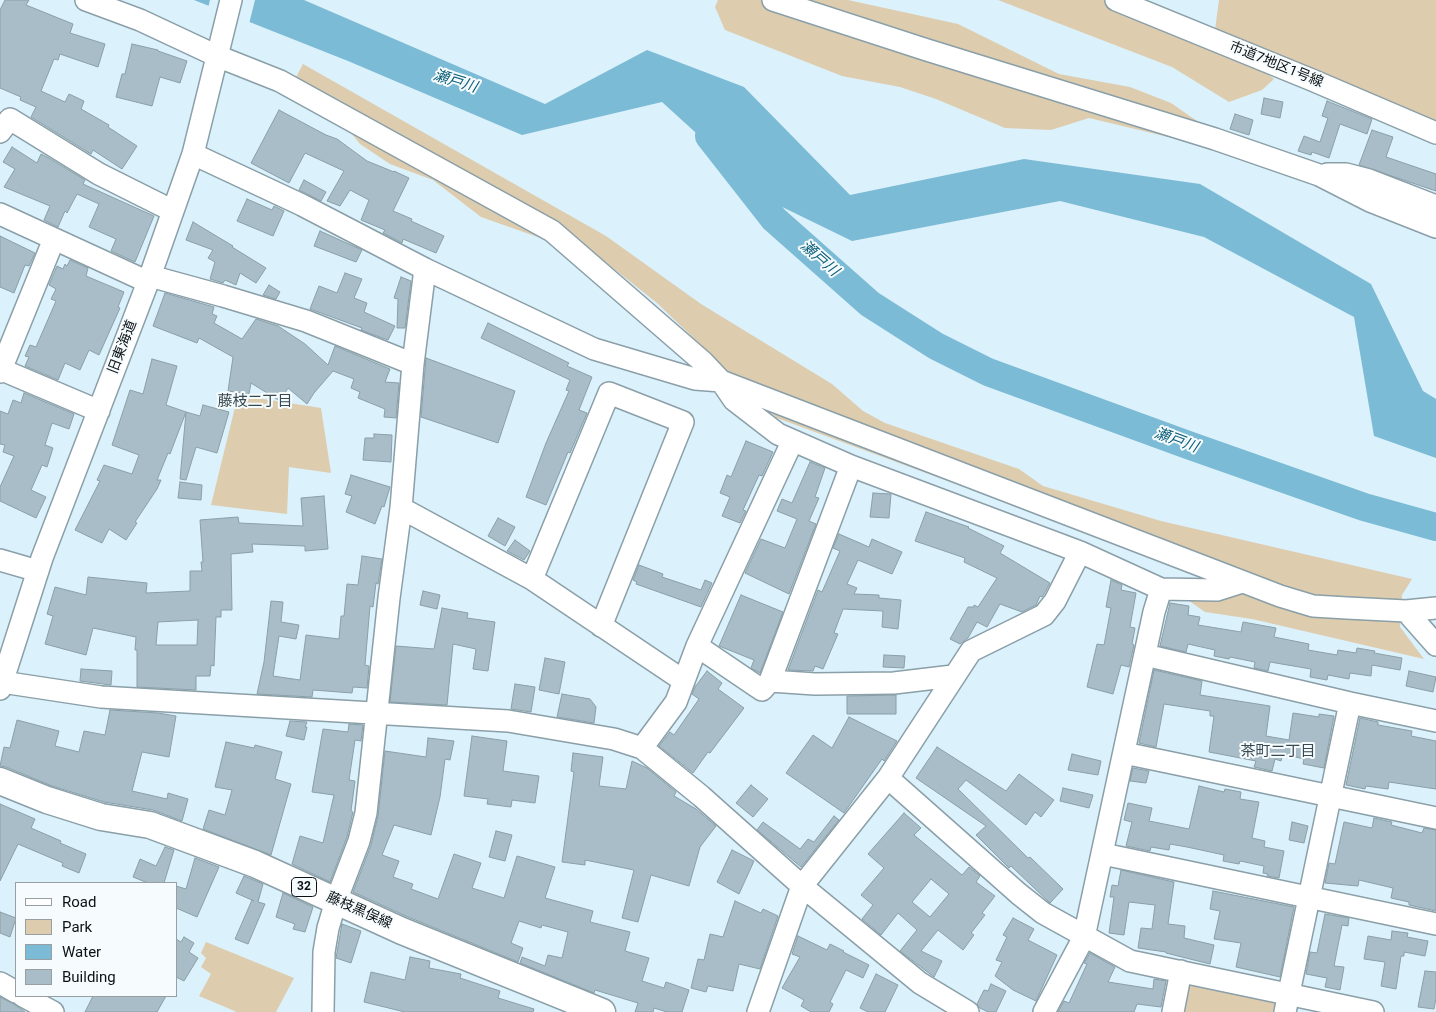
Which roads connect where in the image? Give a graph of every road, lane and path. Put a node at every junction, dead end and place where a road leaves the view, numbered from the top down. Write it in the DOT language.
graph roads {
  1 [pos="86,0"];
  2 [pos="231,0"];
  3 [pos="773,0"];
  4 [pos="1116,0"];
  5 [pos="219,48"];
  6 [pos="0,132"];
  7 [pos="1436,133"];
  8 [pos="192,154"];
  9 [pos="1319,175"];
  10 [pos="1436,206"];
  11 [pos="173,211"];
  12 [pos="0,214"];
  13 [pos="1436,228"];
  14 [pos="54,239"];
  15 [pos="425,269"];
  16 [pos="149,279"];
  17 [pos="413,364"];
  18 [pos="0,370"];
  19 [pos="721,381"];
  20 [pos="99,411"];
  21 [pos="792,442"];
  22 [pos="852,466"];
  23 [pos="401,508"];
  24 [pos="1080,552"];
  25 [pos="0,560"];
  26 [pos="38,571"];
  27 [pos="532,578"];
  28 [pos="1242,582"];
  29 [pos="1161,589"];
  30 [pos="1436,608"];
  31 [pos="1406,611"];
  32 [pos="601,626"];
  33 [pos="1436,645"];
  34 [pos="697,646"];
  35 [pos="1145,655"];
  36 [pos="953,676"];
  37 [pos="684,681"];
  38 [pos="770,681"];
  39 [pos="1,686"];
  40 [pos="1350,703"];
  41 [pos="376,714"];
  42 [pos="1436,720"];
  43 [pos="642,748"];
  44 [pos="1124,753"];
  45 [pos="888,778"];
  46 [pos="0,780"];
  47 [pos="1331,796"];
  48 [pos="1436,818"];
  49 [pos="1103,854"];
  50 [pos="802,886"];
  51 [pos="1309,897"];
  52 [pos="336,901"];
  53 [pos="1436,924"];
  54 [pos="1084,937"];
  55 [pos="1181,971"];
  56 [pos="0,984"];
  57 [pos="15,992"];
  58 [pos="1287,1003"];
  59 [pos="324,1012"];
  60 [pos="602,1012"];
  61 [pos="758,1012"];
  62 [pos="968,1012"];
  63 [pos="1044,1012"];
  64 [pos="1172,1012"];
  65 [pos="1373,1012"];
  1 -- 5 [label="street"];
  2 -- 5 [label="street, 旧東海道"];
  3 -- 9 [label="street"];
  4 -- 7 [label="street, 市道7地区1号線"];
  5 -- 8 [label="street, 旧東海道"];
  5 -- 19 [label="street"];
  6 -- 11 [label="street"];
  8 -- 11 [label="street, 旧東海道"];
  8 -- 15 [label="street"];
  9 -- 10 [label="street"];
  9 -- 13 [label="street"];
  11 -- 16 [label="street, 旧東海道"];
  12 -- 14 [label="street"];
  14 -- 16 [label="street"];
  14 -- 18 [label="street"];
  15 -- 17 [label="street"];
  15 -- 19 [label="street"];
  16 -- 17 [label="street"];
  16 -- 20 [label="street, 旧東海道"];
  17 -- 23 [label="street"];
  18 -- 20 [label="street"];
  19 -- 21 [label="street"];
  19 -- 28 [label="street"];
  20 -- 26 [label="street, 旧東海道"];
  21 -- 22 [label="street"];
  21 -- 34 [label="street"];
  22 -- 24 [label="street"];
  22 -- 38 [label="street"];
  23 -- 27 [label="street"];
  23 -- 41 [label="street"];
  24 -- 29 [label="street"];
  24 -- 36 [label="street"];
  25 -- 26 [label="street"];
  26 -- 39 [label="street, 旧東海道"];
  27 -- 32 [label="street"];
  27 -- 32 [label="street"];
  28 -- 29 [label="street"];
  28 -- 31 [label="street"];
  29 -- 35 [label="street"];
  30 -- 31 [label="street"];
  31 -- 33 [label="street"];
  32 -- 37 [label="street"];
  34 -- 37 [label="street"];
  34 -- 38 [label="street"];
  35 -- 40 [label="street"];
  35 -- 44 [label="street"];
  36 -- 38 [label="street"];
  36 -- 45 [label="street"];
  37 -- 43 [label="street"];
  39 -- 41 [label="street"];
  40 -- 42 [label="street"];
  40 -- 47 [label="street"];
  41 -- 43 [label="street"];
  41 -- 52 [label="street"];
  43 -- 50 [label="street"];
  44 -- 47 [label="street"];
  44 -- 49 [label="street"];
  45 -- 50 [label="street"];
  45 -- 54 [label="street"];
  46 -- 52 [label="main road, 藤枝黒俣線 / 32"];
  47 -- 48 [label="street"];
  47 -- 51 [label="street"];
  49 -- 51 [label="street"];
  49 -- 54 [label="street"];
  50 -- 61 [label="street"];
  50 -- 62 [label="street"];
  51 -- 53 [label="street"];
  51 -- 58 [label="street"];
  52 -- 59 [label="street"];
  52 -- 60 [label="main road, 藤枝黒俣線 / 32"];
  54 -- 55 [label="street"];
  54 -- 63 [label="street"];
  55 -- 58 [label="street"];
  55 -- 64 [label="street"];
  56 -- 57 [label="street"];
  58 -- 65 [label="street"];
}
